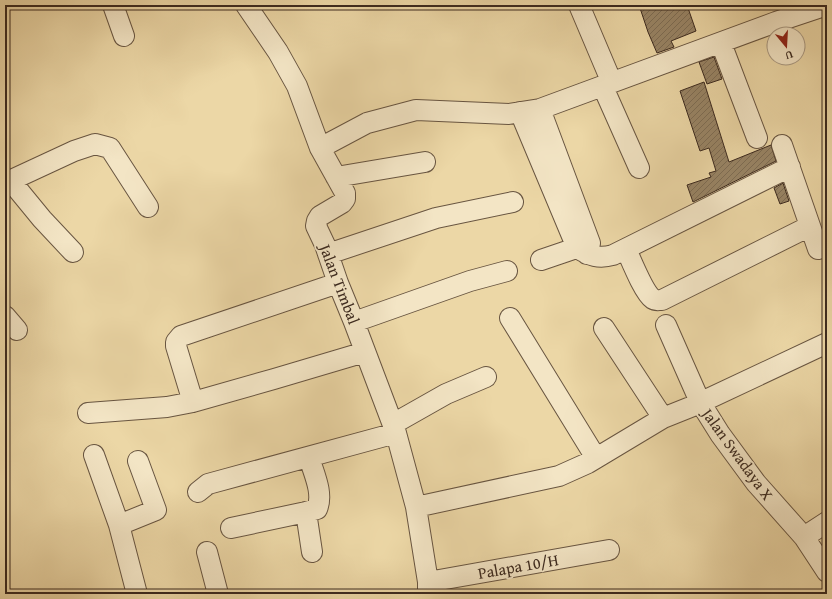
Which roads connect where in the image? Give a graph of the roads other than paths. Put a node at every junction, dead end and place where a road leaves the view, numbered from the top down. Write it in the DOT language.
graph roads {
  1 [pos="113,5"];
  2 [pos="246,5"];
  3 [pos="579,5"];
  4 [pos="827,5"];
  5 [pos="124,36"];
  6 [pos="721,43"];
  7 [pos="607,85"];
  8 [pos="540,109"];
  9 [pos="520,112"];
  10 [pos="757,138"];
  11 [pos="782,145"];
  12 [pos="320,148"];
  13 [pos="425,162"];
  14 [pos="790,167"];
  15 [pos="639,168"];
  16 [pos="336,177"];
  17 [pos="8,182"];
  18 [pos="513,202"];
  19 [pos="148,207"];
  20 [pos="810,226"];
  21 [pos="585,248"];
  22 [pos="626,249"];
  23 [pos="818,249"];
  24 [pos="73,252"];
  25 [pos="328,254"];
  26 [pos="541,260"];
  27 [pos="507,270"];
  28 [pos="338,283"];
  29 [pos="510,318"];
  30 [pos="354,322"];
  31 [pos="666,325"];
  32 [pos="604,328"];
  33 [pos="827,343"];
  34 [pos="365,352"];
  35 [pos="486,377"];
  36 [pos="193,402"];
  37 [pos="700,402"];
  38 [pos="88,413"];
  39 [pos="663,418"];
  40 [pos="394,429"];
  41 [pos="94,455"];
  42 [pos="309,457"];
  43 [pos="596,458"];
  44 [pos="138,461"];
  45 [pos="198,492"];
  46 [pos="416,507"];
  47 [pos="306,512"];
  48 [pos="827,522"];
  49 [pos="119,525"];
  50 [pos="231,528"];
  51 [pos="804,537"];
  52 [pos="609,550"];
  53 [pos="207,552"];
  54 [pos="312,552"];
  55 [pos="827,572"];
  56 [pos="428,588"];
  57 [pos="137,594"];
  58 [pos="218,594"];
  1 -- 5 [label="street"];
  2 -- 12 [label="street, Jalan Timbal"];
  3 -- 7 [label="street"];
  4 -- 6 [label="street"];
  6 -- 7 [label="street"];
  6 -- 10 [label="street"];
  7 -- 8 [label="street"];
  7 -- 15 [label="street"];
  8 -- 9 [label="street"];
  8 -- 21 [label="street"];
  9 -- 12 [label="street"];
  9 -- 21 [label="street"];
  11 -- 14 [label="street"];
  12 -- 16 [label="street, Jalan Timbal"];
  13 -- 16 [label="street"];
  14 -- 20 [label="street"];
  14 -- 22 [label="street"];
  16 -- 25 [label="street, Jalan Timbal"];
  17 -- 19 [label="street"];
  17 -- 24 [label="street"];
  18 -- 25 [label="street"];
  20 -- 22 [label="street"];
  20 -- 23 [label="street"];
  21 -- 22 [label="street"];
  21 -- 26 [label="street"];
  25 -- 28 [label="street, Jalan Timbal"];
  27 -- 30 [label="street"];
  28 -- 30 [label="street, Jalan Timbal"];
  28 -- 36 [label="street"];
  29 -- 43 [label="street"];
  30 -- 34 [label="street, Jalan Timbal"];
  31 -- 37 [label="street, Jalan Swadaya X"];
  32 -- 39 [label="street"];
  33 -- 37 [label="street"];
  34 -- 36 [label="street"];
  34 -- 40 [label="street, Jalan Timbal"];
  35 -- 40 [label="street"];
  36 -- 38 [label="street"];
  37 -- 39 [label="street"];
  37 -- 51 [label="street, Jalan Swadaya X"];
  39 -- 43 [label="street"];
  40 -- 42 [label="street"];
  40 -- 46 [label="street, Jalan Timbal"];
  41 -- 49 [label="street"];
  42 -- 45 [label="street"];
  42 -- 47 [label="street"];
  43 -- 46 [label="street"];
  44 -- 49 [label="street"];
  46 -- 56 [label="street, Jalan Timbal"];
  47 -- 50 [label="street"];
  47 -- 54 [label="street"];
  48 -- 51 [label="street"];
  49 -- 57 [label="street"];
  51 -- 55 [label="street, Jalan Swadaya X"];
  52 -- 56 [label="street, Palapa 10/H"];
  53 -- 58 [label="street"];
}
